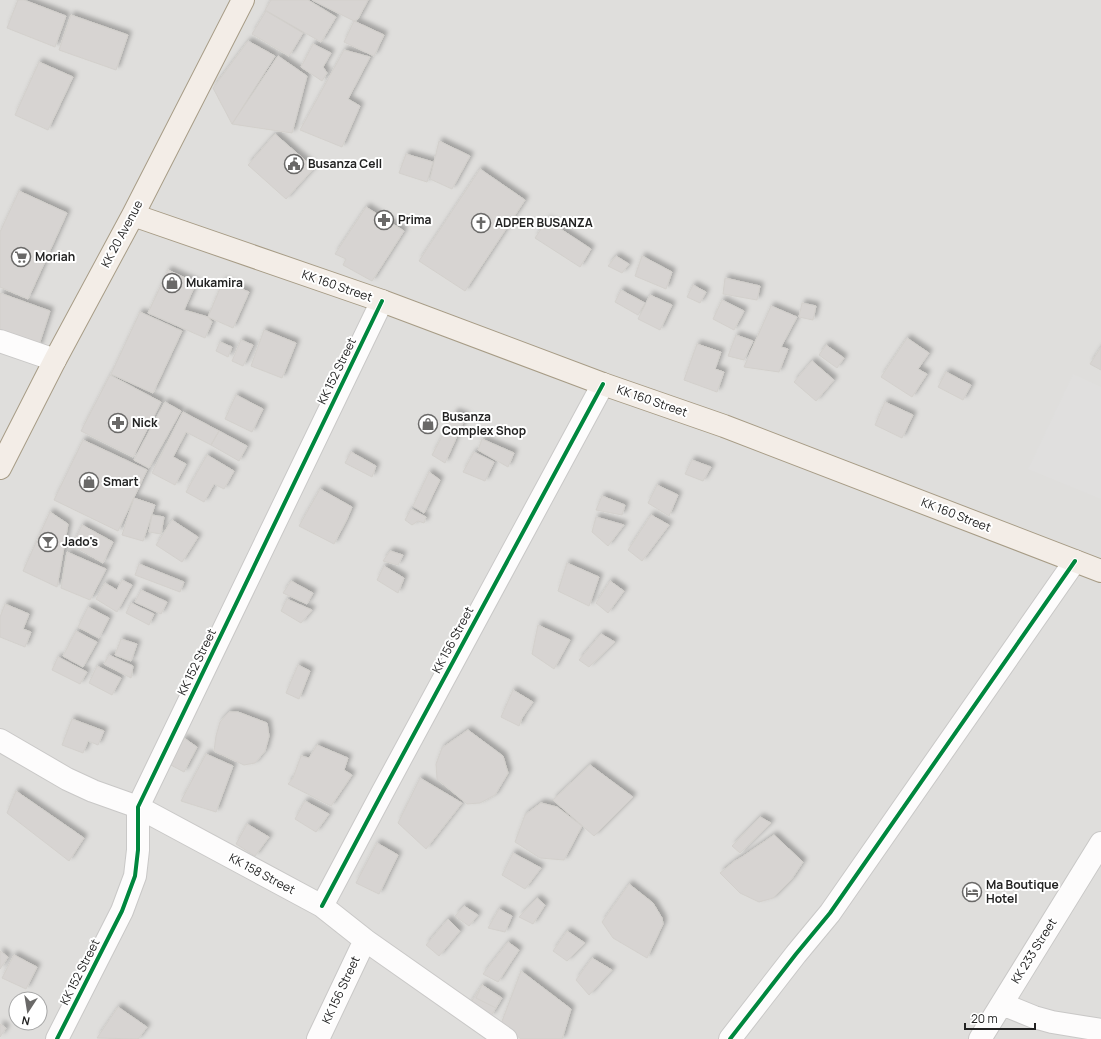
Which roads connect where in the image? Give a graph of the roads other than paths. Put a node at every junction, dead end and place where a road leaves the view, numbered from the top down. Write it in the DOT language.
graph roads {
  1 [pos="244,0"];
  2 [pos="133,215"];
  3 [pos="382,301"];
  4 [pos="0,342"];
  5 [pos="55,360"];
  6 [pos="603,384"];
  7 [pos="0,468"];
  8 [pos="1076,561"];
  9 [pos="1101,571"];
  10 [pos="0,740"];
  11 [pos="138,807"];
  12 [pos="1101,843"];
  13 [pos="322,906"];
  14 [pos="365,940"];
  15 [pos="1002,1004"];
  16 [pos="1101,1030"];
  17 [pos="57,1039"];
  18 [pos="318,1039"];
  19 [pos="506,1039"];
  20 [pos="730,1039"];
  21 [pos="980,1039"];
  1 -- 2 [label="main road, KK 20 Avenue"];
  2 -- 3 [label="main road, KK 160 Street"];
  2 -- 5 [label="main road, KK 20 Avenue"];
  3 -- 6 [label="main road, KK 160 Street"];
  3 -- 11 [label="street, KK 152 Street"];
  4 -- 5 [label="street"];
  5 -- 7 [label="main road, KK 20 Avenue"];
  6 -- 8 [label="main road, KK 160 Street"];
  6 -- 13 [label="street, KK 156 Street"];
  8 -- 9 [label="main road, KK 160 Street"];
  8 -- 20 [label="street"];
  10 -- 11 [label="street, KK 158 Street"];
  11 -- 13 [label="street, KK 158 Street"];
  11 -- 17 [label="street, KK 152 Street"];
  12 -- 15 [label="street, KK 233 Street"];
  13 -- 14 [label="street, KK 158 Street"];
  14 -- 18 [label="street, KK 156 Street"];
  14 -- 19 [label="street, KK 158 Street"];
  15 -- 16 [label="street"];
  15 -- 21 [label="street, KK 233 Street"];
}
